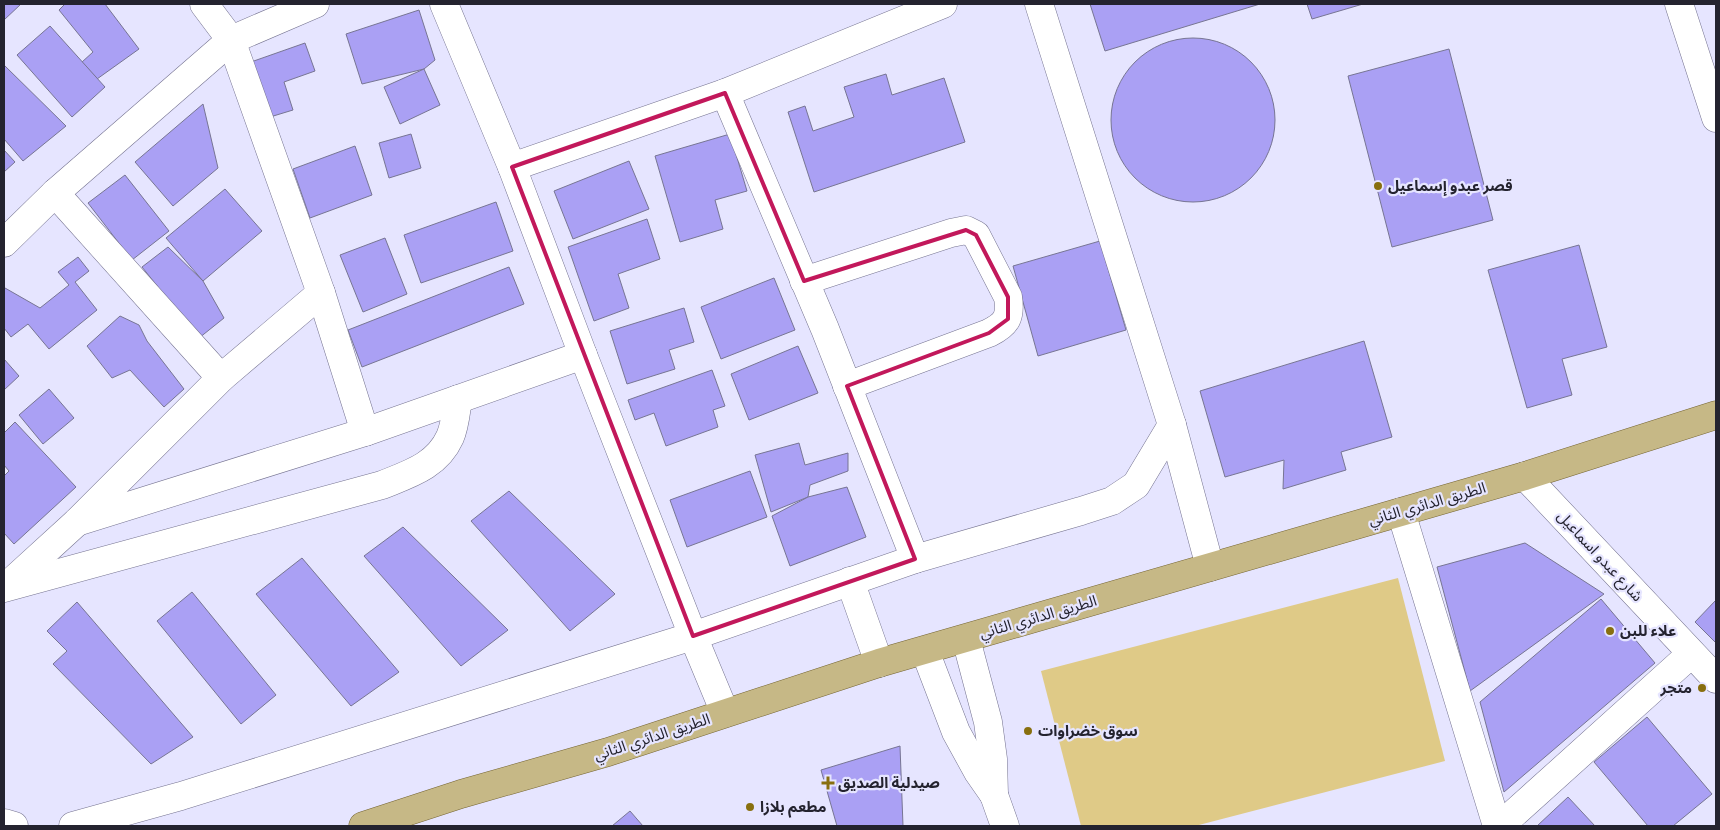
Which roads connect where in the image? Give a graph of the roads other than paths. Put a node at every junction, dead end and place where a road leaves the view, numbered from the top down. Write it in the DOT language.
graph roads {
  1 [pos="204,4"];
  2 [pos="315,4"];
  3 [pos="444,4"];
  4 [pos="943,4"];
  5 [pos="1039,4"];
  6 [pos="1679,4"];
  7 [pos="231,40"];
  8 [pos="724,93"];
  9 [pos="1716,118"];
  10 [pos="512,166"];
  11 [pos="55,193"];
  12 [pos="4,243"];
  13 [pos="804,281"];
  14 [pos="321,293"];
  15 [pos="582,355"];
  16 [pos="221,378"];
  17 [pos="847,386"];
  18 [pos="458,399"];
  19 [pos="1716,415"];
  20 [pos="1172,425"];
  21 [pos="365,432"];
  22 [pos="1525,476"];
  23 [pos="1401,512"];
  24 [pos="77,522"];
  25 [pos="915,559"];
  26 [pos="1210,567"];
  27 [pos="850,581"];
  28 [pos="4,588"];
  29 [pos="692,636"];
  30 [pos="966,639"];
  31 [pos="926,651"];
  32 [pos="1691,654"];
  33 [pos="879,664"];
  34 [pos="1716,679"];
  35 [pos="725,713"];
  36 [pos="994,795"];
  37 [pos="4,823"];
  38 [pos="14,826"];
  39 [pos="73,826"];
  40 [pos="363,826"];
  41 [pos="1005,826"];
  42 [pos="1498,826"];
  1 -- 7 [label="street"];
  2 -- 7 [label="street"];
  3 -- 10 [label="street"];
  4 -- 8 [label="street"];
  5 -- 20 [label="street"];
  6 -- 9 [label="street"];
  7 -- 11 [label="street"];
  7 -- 14 [label="street"];
  8 -- 10 [label="street"];
  8 -- 13 [label="street"];
  10 -- 15 [label="street"];
  11 -- 12 [label="street"];
  11 -- 16 [label="street"];
  13 -- 17 [label="street"];
  13 -- 17 [label="street"];
  14 -- 16 [label="street"];
  14 -- 21 [label="street"];
  15 -- 18 [label="street"];
  15 -- 29 [label="street"];
  16 -- 24 [label="street"];
  17 -- 25 [label="street"];
  18 -- 21 [label="street"];
  18 -- 28 [label="street"];
  19 -- 22 [label="main road, الطريق الدائري الثاني"];
  20 -- 25 [label="street"];
  20 -- 26 [label="street"];
  21 -- 24 [label="street"];
  22 -- 23 [label="main road, الطريق الدائري الثاني"];
  22 -- 32 [label="street, شارع عبدو اسماعيل"];
  23 -- 26 [label="main road, الطريق الدائري الثاني"];
  23 -- 42 [label="street"];
  24 -- 28 [label="street"];
  25 -- 27 [label="street"];
  26 -- 30 [label="main road, الطريق الدائري الثاني"];
  27 -- 29 [label="street"];
  27 -- 33 [label="street"];
  29 -- 35 [label="street"];
  29 -- 39 [label="street"];
  30 -- 31 [label="main road, الطريق الدائري الثاني"];
  30 -- 36 [label="street"];
  31 -- 33 [label="main road, الطريق الدائري الثاني"];
  31 -- 36 [label="street"];
  32 -- 34 [label="street, شارع عبدو اسماعيل"];
  32 -- 42 [label="street"];
  33 -- 35 [label="main road, الطريق الدائري الثاني"];
  35 -- 40 [label="main road, الطريق الدائري الثاني"];
  36 -- 41 [label="street"];
  37 -- 38 [label="street"];
}
